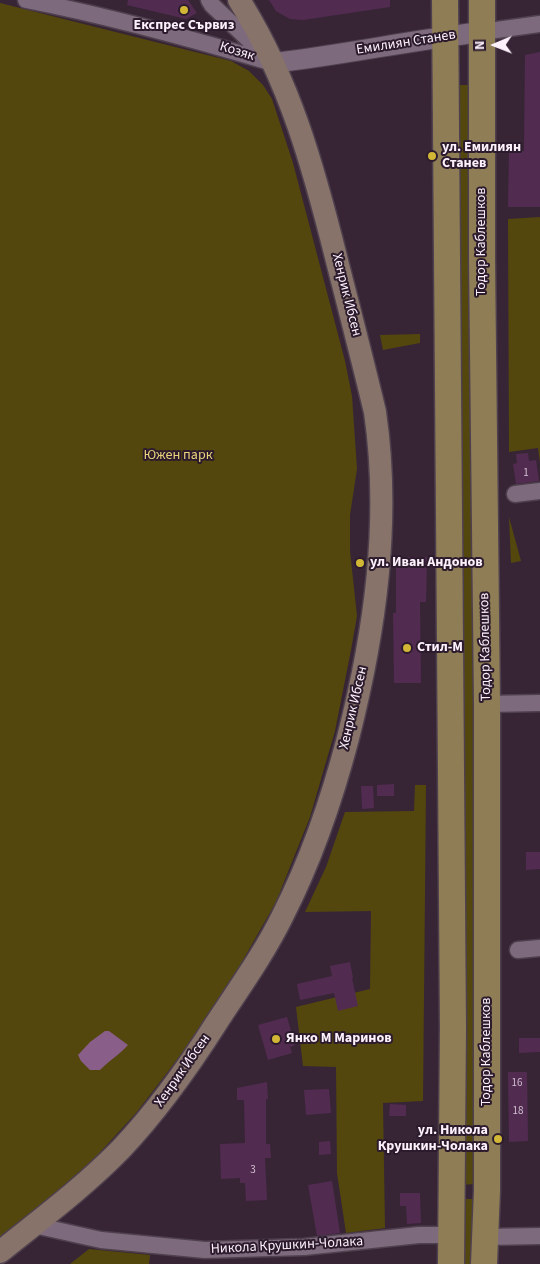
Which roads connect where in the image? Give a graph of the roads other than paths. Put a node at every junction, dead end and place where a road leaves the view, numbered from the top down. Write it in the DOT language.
graph roads {
  1 [pos="26,0"];
  2 [pos="209,0"];
  3 [pos="239,0"];
  4 [pos="445,0"];
  5 [pos="482,0"];
  6 [pos="540,24"];
  7 [pos="482,32"];
  8 [pos="445,36"];
  9 [pos="272,63"];
  10 [pos="540,491"];
  11 [pos="515,494"];
  12 [pos="540,703"];
  13 [pos="487,704"];
  14 [pos="540,948"];
  15 [pos="518,950"];
  16 [pos="34,1225"];
  17 [pos="452,1235"];
  18 [pos="540,1236"];
  19 [pos="486,1237"];
  20 [pos="0,1252"];
  21 [pos="451,1264"];
  22 [pos="484,1264"];
  1 -- 9 [label="street, Козяк"];
  2 -- 9 [label="street, Хенрик Ибсен"];
  3 -- 9 [label="main road, Хенрик Ибсен"];
  4 -- 8 [label="main road"];
  5 -- 7 [label="main road, Тодор Каблешков"];
  6 -- 7 [label="street, Емилиян Станев"];
  7 -- 8 [label="street, Емилиян Станев"];
  7 -- 13 [label="main road, Тодор Каблешков"];
  8 -- 9 [label="street, Емилиян Станев"];
  8 -- 17 [label="main road"];
  9 -- 16 [label="main road, Хенрик Ибсен"];
  10 -- 11 [label="street"];
  12 -- 13 [label="street"];
  13 -- 19 [label="main road, Тодор Каблешков"];
  14 -- 15 [label="street"];
  16 -- 17 [label="street, Никола Крушкин-Чолака"];
  16 -- 20 [label="main road, Хенрик Ибсен"];
  17 -- 21 [label="main road"];
  18 -- 19 [label="street"];
  19 -- 22 [label="main road, Тодор Каблешков"];
}
